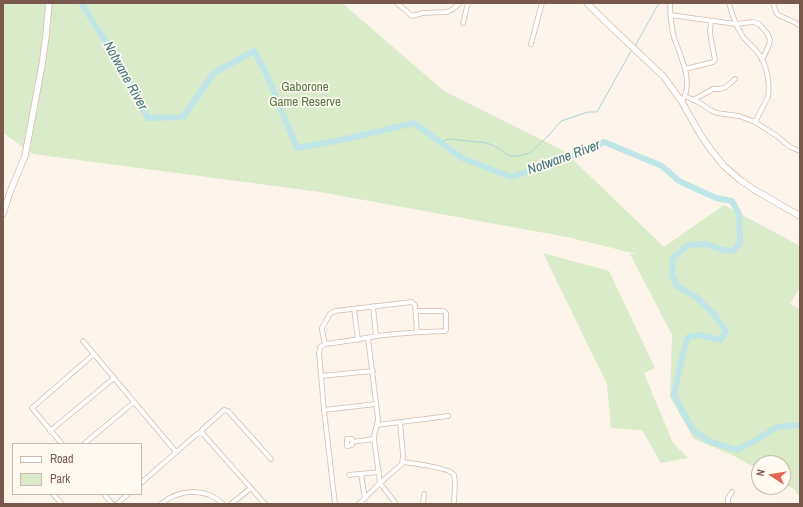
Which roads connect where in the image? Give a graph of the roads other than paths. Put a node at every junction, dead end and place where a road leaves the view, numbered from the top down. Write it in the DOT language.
graph roads {
  1 [pos="49,3"];
  2 [pos="397,3"];
  3 [pos="460,3"];
  4 [pos="468,3"];
  5 [pos="542,3"];
  6 [pos="587,3"];
  7 [pos="670,3"];
  8 [pos="729,3"];
  9 [pos="773,3"];
  10 [pos="670,15"];
  11 [pos="711,21"];
  12 [pos="463,23"];
  13 [pos="736,24"];
  14 [pos="800,26"];
  15 [pos="531,44"];
  16 [pos="762,60"];
  17 [pos="685,69"];
  18 [pos="735,79"];
  19 [pos="685,96"];
  20 [pos="693,100"];
  21 [pos="682,102"];
  22 [pos="755,122"];
  23 [pos="800,151"];
  24 [pos="3,214"];
  25 [pos="800,216"];
  26 [pos="373,306"];
  27 [pos="354,308"];
  28 [pos="416,311"];
  29 [pos="417,332"];
  30 [pos="376,336"];
  31 [pos="368,338"];
  32 [pos="358,340"];
  33 [pos="83,341"];
  34 [pos="325,344"];
  35 [pos="94,354"];
  36 [pos="373,371"];
  37 [pos="322,376"];
  38 [pos="114,378"];
  39 [pos="134,402"];
  40 [pos="376,404"];
  41 [pos="324,410"];
  42 [pos="448,416"];
  43 [pos="400,422"];
  44 [pos="377,425"];
  45 [pos="50,431"];
  46 [pos="200,433"];
  47 [pos="374,439"];
  48 [pos="352,442"];
  49 [pos="61,443"];
  50 [pos="85,443"];
  51 [pos="176,452"];
  52 [pos="271,459"];
  53 [pos="403,462"];
  54 [pos="379,472"];
  55 [pos="361,474"];
  56 [pos="348,476"];
  57 [pos="142,482"];
  58 [pos="380,483"];
  59 [pos="251,488"];
  60 [pos="732,492"];
  61 [pos="424,494"];
  62 [pos="54,495"];
  63 [pos="105,495"];
  64 [pos="127,495"];
  65 [pos="365,499"];
  66 [pos="62,504"];
  67 [pos="112,504"];
  68 [pos="117,504"];
  69 [pos="161,504"];
  70 [pos="223,504"];
  71 [pos="231,504"];
  72 [pos="265,504"];
  73 [pos="335,504"];
  74 [pos="360,504"];
  75 [pos="396,504"];
  76 [pos="423,504"];
  77 [pos="454,504"];
  78 [pos="728,504"];
  1 -- 24 [label="street"];
  2 -- 3 [label="street"];
  4 -- 12 [label="street"];
  5 -- 15 [label="street"];
  6 -- 21 [label="street"];
  7 -- 10 [label="street"];
  8 -- 13 [label="street"];
  9 -- 14 [label="street"];
  10 -- 11 [label="street"];
  10 -- 17 [label="street"];
  11 -- 13 [label="street"];
  11 -- 17 [label="street"];
  13 -- 16 [label="street"];
  13 -- 16 [label="street"];
  16 -- 22 [label="street"];
  17 -- 19 [label="street"];
  18 -- 20 [label="street"];
  19 -- 20 [label="street"];
  19 -- 21 [label="street"];
  20 -- 22 [label="street"];
  21 -- 25 [label="street"];
  22 -- 23 [label="street"];
  26 -- 27 [label="street"];
  26 -- 28 [label="street"];
  26 -- 30 [label="street"];
  27 -- 32 [label="street"];
  27 -- 34 [label="street"];
  28 -- 29 [label="street"];
  28 -- 29 [label="street"];
  29 -- 30 [label="street"];
  30 -- 31 [label="street"];
  31 -- 32 [label="street"];
  31 -- 36 [label="street"];
  32 -- 34 [label="street"];
  33 -- 35 [label="street"];
  34 -- 37 [label="street"];
  35 -- 38 [label="street"];
  35 -- 45 [label="street"];
  36 -- 37 [label="street"];
  36 -- 40 [label="street"];
  37 -- 41 [label="street"];
  38 -- 39 [label="street"];
  38 -- 45 [label="street"];
  39 -- 50 [label="street"];
  39 -- 51 [label="street"];
  40 -- 41 [label="street"];
  40 -- 44 [label="street"];
  41 -- 73 [label="street"];
  42 -- 43 [label="street"];
  43 -- 44 [label="street"];
  43 -- 53 [label="street"];
  44 -- 47 [label="street"];
  45 -- 49 [label="street"];
  46 -- 51 [label="street"];
  46 -- 52 [label="street"];
  46 -- 59 [label="street"];
  47 -- 48 [label="street"];
  47 -- 54 [label="street"];
  51 -- 57 [label="street"];
  53 -- 58 [label="street"];
  53 -- 77 [label="street"];
  54 -- 55 [label="street"];
  54 -- 58 [label="street"];
  55 -- 56 [label="street"];
  55 -- 65 [label="street"];
  58 -- 65 [label="street"];
  58 -- 75 [label="street"];
  59 -- 71 [label="street"];
  59 -- 72 [label="street"];
  60 -- 78 [label="street"];
  61 -- 76 [label="street"];
  62 -- 66 [label="street"];
  63 -- 67 [label="street"];
  64 -- 68 [label="street"];
  65 -- 74 [label="street"];
  69 -- 70 [label="street"];
}
